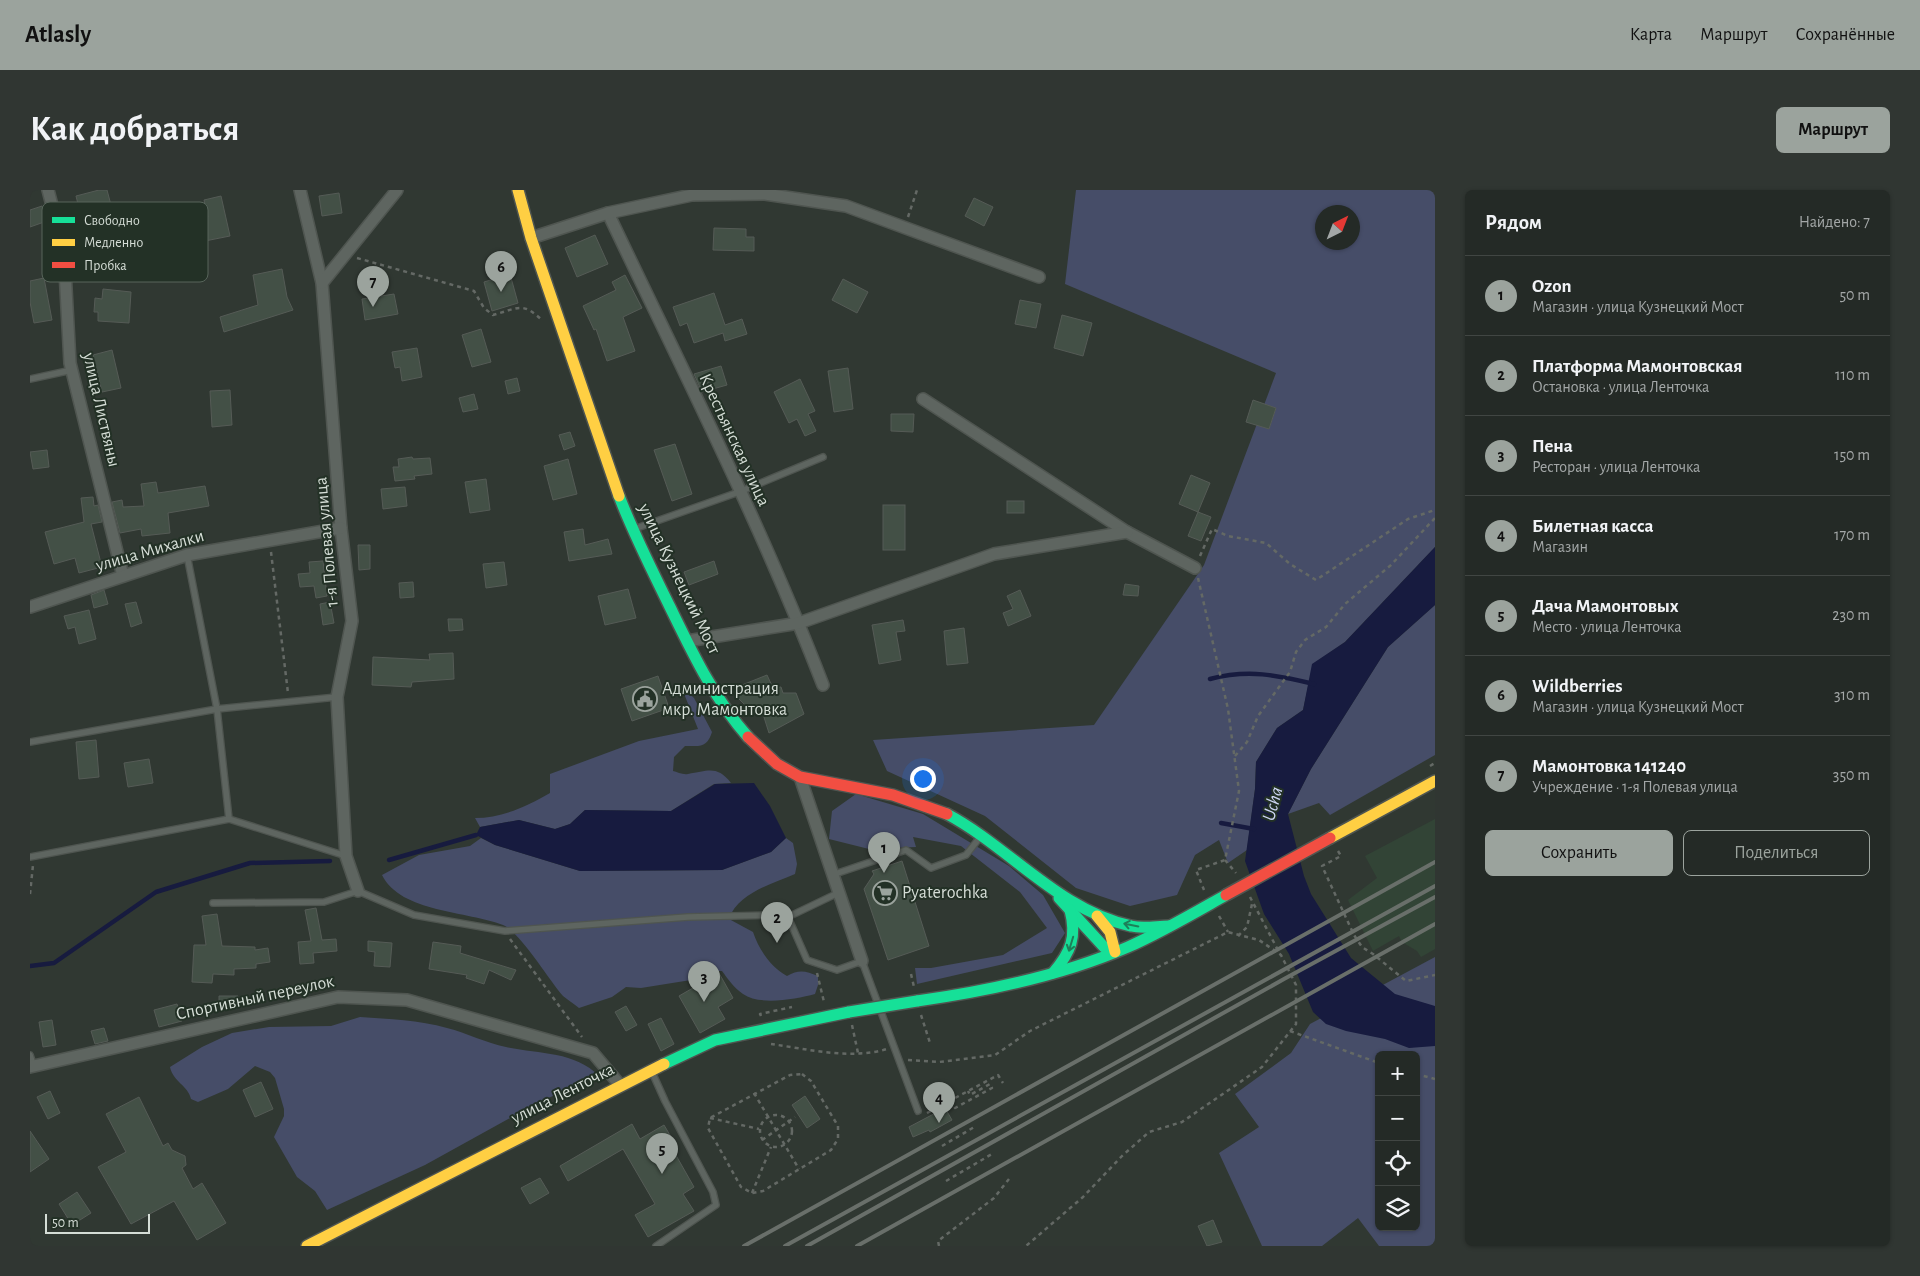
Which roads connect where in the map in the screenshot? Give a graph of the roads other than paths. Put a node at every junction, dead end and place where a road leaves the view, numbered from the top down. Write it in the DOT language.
graph roads {
  1 [pos="300,190"];
  2 [pos="397,190"];
  3 [pos="518,190"];
  4 [pos="608,213"];
  5 [pos="531,238"];
  6 [pos="1039,277"];
  7 [pos="66,282"];
  8 [pos="322,283"];
  9 [pos="72,370"];
  10 [pos="30,379"];
  11 [pos="923,399"];
  12 [pos="823,457"];
  13 [pos="740,492"];
  14 [pos="341,528"];
  15 [pos="632,530"];
  16 [pos="1127,532"];
  17 [pos="187,555"];
  18 [pos="1195,568"];
  19 [pos="123,576"];
  20 [pos="30,607"];
  21 [pos="799,624"];
  22 [pos="687,641"];
  23 [pos="823,685"];
  24 [pos="337,697"];
  25 [pos="217,709"];
  26 [pos="30,742"];
  27 [pos="800,777"];
  28 [pos="1435,780"];
  29 [pos="229,819"];
  30 [pos="982,835"];
  31 [pos="346,856"];
  32 [pos="32,857"];
  33 [pos="832,875"];
  34 [pos="1046,883"];
  35 [pos="358,891"];
  36 [pos="838,893"];
  37 [pos="213,903"];
  38 [pos="1070,910"];
  39 [pos="1094,913"];
  40 [pos="788,917"];
  41 [pos="1170,926"];
  42 [pos="1114,952"];
  43 [pos="862,961"];
  44 [pos="1052,973"];
  45 [pos="31,1062"];
  46 [pos="651,1070"];
  47 [pos="620,1085"];
  48 [pos="918,1111"];
  49 [pos="307,1246"];
  50 [pos="656,1246"];
  1 -- 8 [label="street, 1-я Полевая улица"];
  2 -- 8 [label="street"];
  3 -- 5 [label="street, улица Кузнецкий Мост"];
  4 -- 5 [label="street"];
  4 -- 6 [label="street"];
  4 -- 13 [label="street, Крестьянская улица"];
  5 -- 15 [label="street, улица Кузнецкий Мост"];
  7 -- 9 [label="street, улица Листвяны"];
  8 -- 14 [label="street, 1-я Полевая улица"];
  9 -- 10 [label="lane"];
  9 -- 19 [label="street, улица Листвяны"];
  11 -- 16 [label="street"];
  12 -- 13 [label="lane"];
  13 -- 15 [label="lane"];
  13 -- 21 [label="street, Крестьянская улица"];
  14 -- 17 [label="street, улица Михалки"];
  14 -- 24 [label="street, 1-я Полевая улица"];
  15 -- 22 [label="street, улица Кузнецкий Мост"];
  16 -- 18 [label="street"];
  16 -- 21 [label="street"];
  17 -- 19 [label="street, улица Михалки"];
  17 -- 25 [label="lane"];
  19 -- 20 [label="street, улица Михалки"];
  21 -- 22 [label="street"];
  21 -- 23 [label="street, Крестьянская улица"];
  22 -- 27 [label="street, улица Кузнецкий Мост"];
  24 -- 25 [label="lane"];
  24 -- 31 [label="street, 1-я Полевая улица"];
  25 -- 26 [label="lane"];
  25 -- 29 [label="lane"];
  27 -- 30 [label="street, улица Кузнецкий Мост"];
  27 -- 33 [label="street"];
  28 -- 41 [label="street, улица Ленточка, bridge"];
  29 -- 31 [label="lane"];
  29 -- 32 [label="lane"];
  30 -- 33 [label="lane"];
  30 -- 34 [label="street, улица Кузнецкий Мост"];
  31 -- 35 [label="street, 1-я Полевая улица"];
  33 -- 36 [label="street"];
  34 -- 38 [label="street"];
  34 -- 39 [label="street"];
  35 -- 37 [label="lane"];
  35 -- 40 [label="lane"];
  36 -- 40 [label="lane"];
  36 -- 43 [label="street"];
  38 -- 42 [label="street"];
  38 -- 44 [label="street, one-way"];
  41 -- 39 [label="street, one-way"];
  39 -- 42 [label="street"];
  40 -- 43 [label="lane"];
  41 -- 42 [label="street, улица Ленточка"];
  42 -- 44 [label="street, улица Ленточка"];
  43 -- 48 [label="lane"];
  44 -- 46 [label="street, улица Ленточка, bridge"];
  45 -- 47 [label="street, Спортивный переулок"];
  46 -- 47 [label="street, улица Ленточка"];
  46 -- 50 [label="lane"];
  47 -- 49 [label="street, улица Ленточка"];
}
